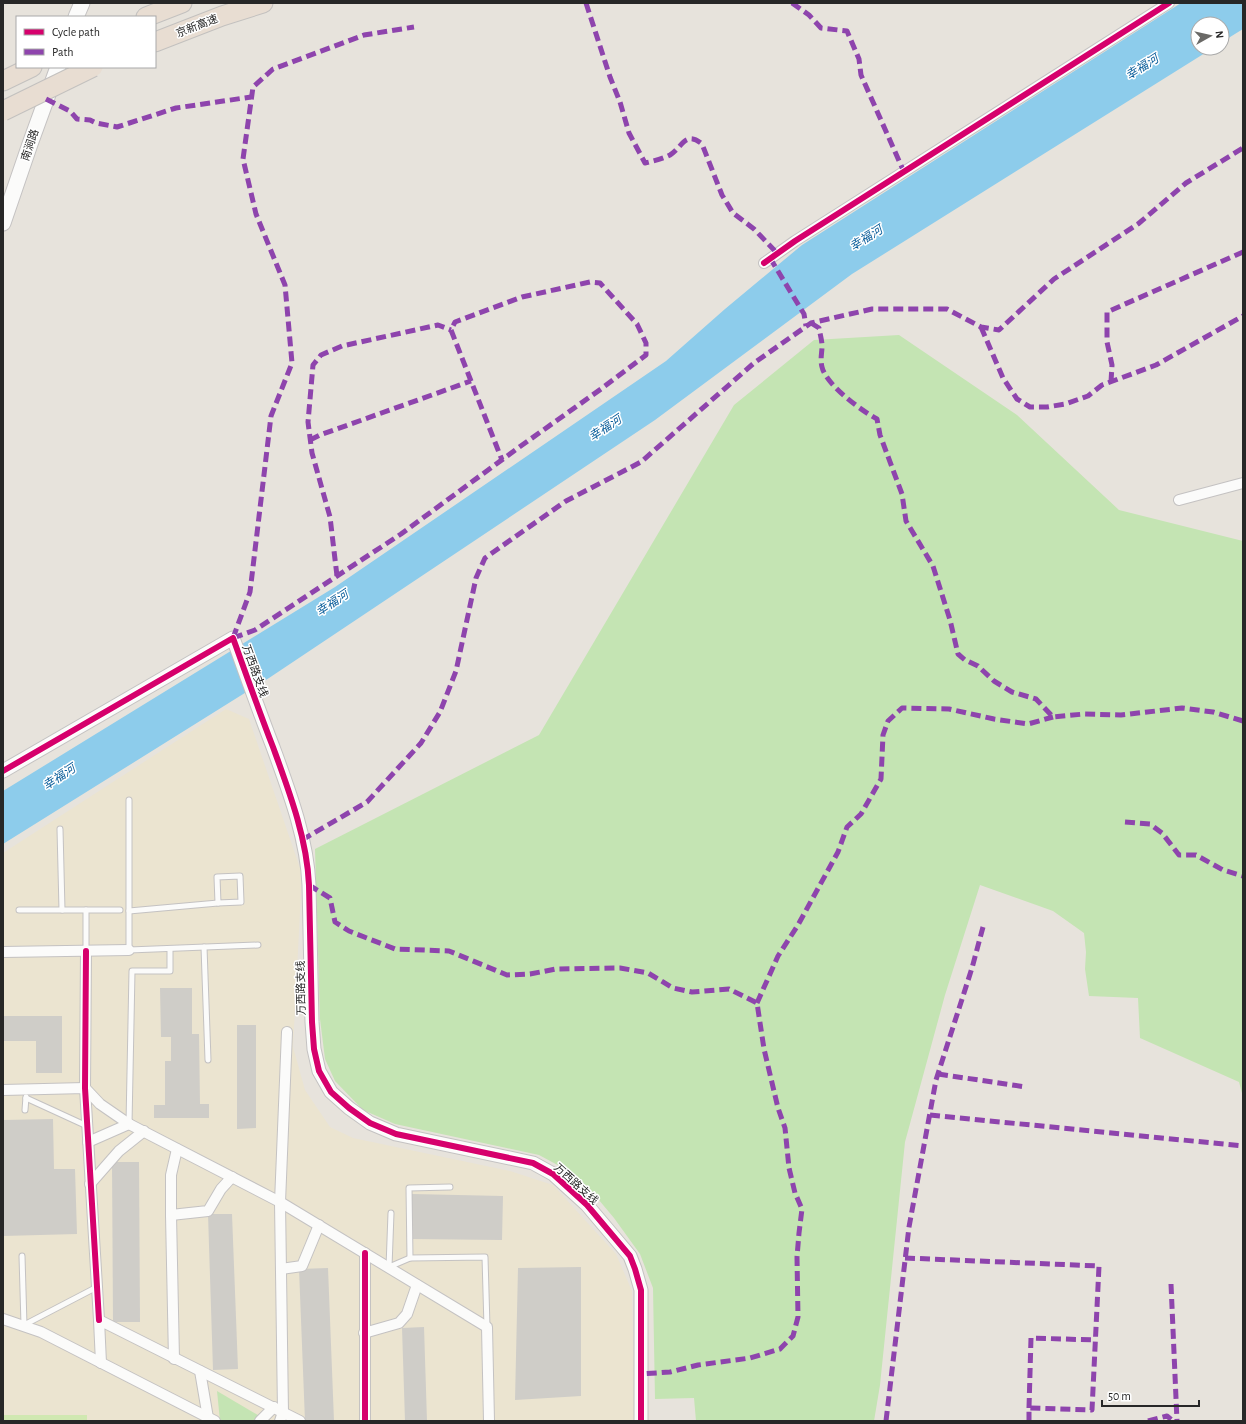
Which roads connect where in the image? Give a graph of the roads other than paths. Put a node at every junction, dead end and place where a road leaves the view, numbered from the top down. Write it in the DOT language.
graph roads {
  1 [pos="82,3"];
  2 [pos="182,3"];
  3 [pos="263,3"];
  4 [pos="1169,3"];
  5 [pos="76,16"];
  6 [pos="149,16"];
  7 [pos="156,42"];
  8 [pos="30,68"];
  9 [pos="58,68"];
  10 [pos="91,68"];
  11 [pos="3,81"];
  12 [pos="3,111"];
  13 [pos="3,223"];
  14 [pos="764,263"];
  15 [pos="1243,483"];
  16 [pos="1179,500"];
  17 [pos="3,771"];
  18 [pos="129,800"];
  19 [pos="60,829"];
  20 [pos="218,903"];
  21 [pos="19,910"];
  22 [pos="62,910"];
  23 [pos="86,910"];
  24 [pos="120,910"];
  25 [pos="129,911"];
  26 [pos="258,945"];
  27 [pos="204,947"];
  28 [pos="170,948"];
  29 [pos="129,950"];
  30 [pos="86,951"];
  31 [pos="3,952"];
  32 [pos="287,1032"];
  33 [pos="208,1060"];
  34 [pos="85,1088"];
  35 [pos="3,1090"];
  36 [pos="26,1094"];
  37 [pos="25,1110"];
  38 [pos="130,1124"];
  39 [pos="87,1126"];
  40 [pos="144,1131"];
  41 [pos="88,1142"];
  42 [pos="177,1148"];
  43 [pos="232,1177"];
  44 [pos="90,1184"];
  45 [pos="450,1187"];
  46 [pos="280,1202"];
  47 [pos="391,1213"];
  48 [pos="171,1215"];
  49 [pos="319,1225"];
  50 [pos="365,1253"];
  51 [pos="22,1256"];
  52 [pos="410,1258"];
  53 [pos="389,1267"];
  54 [pos="281,1269"];
  55 [pos="418,1285"];
  56 [pos="97,1287"];
  57 [pos="3,1319"];
  58 [pos="99,1320"];
  59 [pos="24,1325"];
  60 [pos="487,1327"];
  61 [pos="364,1333"];
  62 [pos="174,1359"];
  63 [pos="101,1363"];
  64 [pos="200,1371"];
  65 [pos="274,1407"];
  66 [pos="282,1416"];
  67 [pos="211,1419"];
  68 [pos="260,1421"];
  69 [pos="300,1421"];
  70 [pos="365,1421"];
  71 [pos="489,1421"];
  72 [pos="642,1421"];
  1 -- 5 [label="main road"];
  2 -- 6 [label="highway"];
  3 -- 7 [label="highway, 京新高速"];
  4 -- 14 [label="street"];
  8 -- 11 [label="highway"];
  9 -- 13 [label="main road, 南涧路"];
  10 -- 12 [label="highway, bridge"];
  15 -- 16 [label="street"];
  17 -- 72 [label="street, 万西路支线"];
  18 -- 25 [label="lane"];
  19 -- 22 [label="lane"];
  20 -- 20 [label="lane"];
  20 -- 25 [label="lane"];
  21 -- 22 [label="lane"];
  22 -- 23 [label="lane"];
  23 -- 24 [label="lane"];
  23 -- 30 [label="lane"];
  25 -- 29 [label="lane"];
  26 -- 27 [label="lane"];
  27 -- 28 [label="lane"];
  27 -- 33 [label="lane"];
  28 -- 29 [label="lane"];
  28 -- 38 [label="lane"];
  29 -- 30 [label="street"];
  30 -- 31 [label="street"];
  30 -- 34 [label="street"];
  32 -- 46 [label="street"];
  34 -- 36 [label="street"];
  34 -- 38 [label="street"];
  34 -- 39 [label="street"];
  35 -- 36 [label="street"];
  36 -- 37 [label="lane"];
  36 -- 39 [label="lane"];
  38 -- 40 [label="street"];
  38 -- 41 [label="street"];
  39 -- 41 [label="street"];
  40 -- 42 [label="street"];
  40 -- 44 [label="street"];
  41 -- 44 [label="street"];
  42 -- 43 [label="street"];
  42 -- 48 [label="street"];
  43 -- 46 [label="street"];
  43 -- 48 [label="street"];
  44 -- 56 [label="street"];
  45 -- 52 [label="lane"];
  46 -- 49 [label="street"];
  46 -- 54 [label="street"];
  47 -- 53 [label="lane"];
  48 -- 62 [label="street"];
  49 -- 50 [label="street"];
  49 -- 54 [label="street"];
  50 -- 53 [label="street"];
  50 -- 61 [label="street"];
  51 -- 59 [label="lane"];
  52 -- 53 [label="lane"];
  52 -- 60 [label="lane"];
  53 -- 55 [label="street"];
  54 -- 66 [label="street"];
  55 -- 60 [label="street"];
  55 -- 61 [label="street"];
  56 -- 58 [label="street"];
  56 -- 59 [label="lane"];
  57 -- 59 [label="street"];
  58 -- 62 [label="street"];
  58 -- 63 [label="street"];
  59 -- 63 [label="street"];
  60 -- 71 [label="street"];
  61 -- 70 [label="street"];
  62 -- 64 [label="street"];
  63 -- 67 [label="street"];
  64 -- 65 [label="street"];
  64 -- 67 [label="street"];
  65 -- 66 [label="street"];
  65 -- 68 [label="street"];
  66 -- 69 [label="street"];
}
